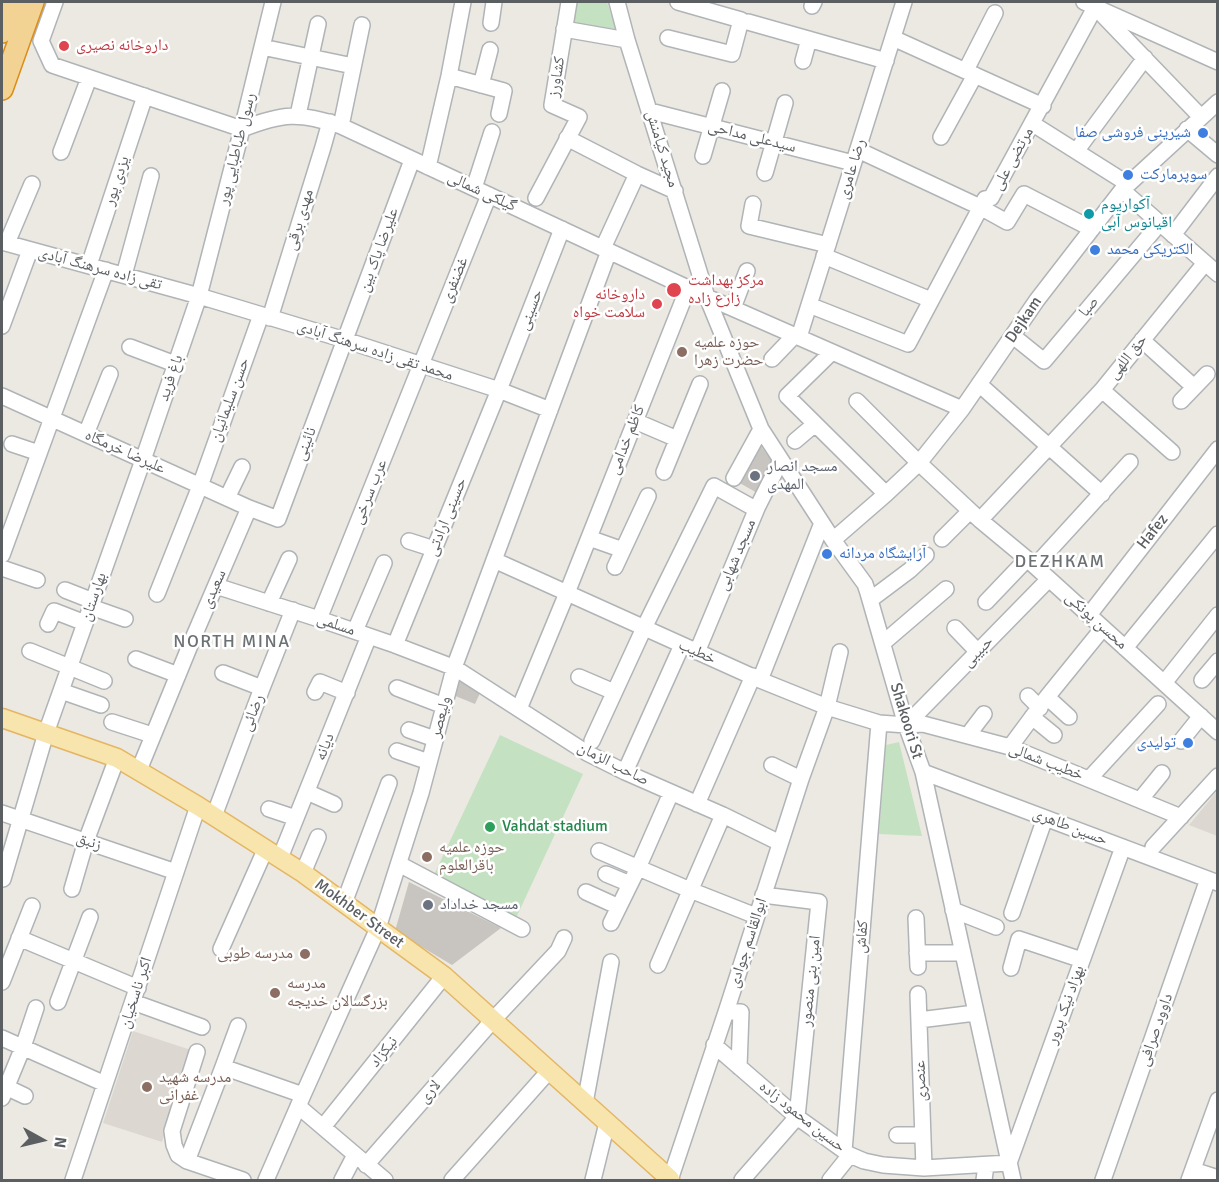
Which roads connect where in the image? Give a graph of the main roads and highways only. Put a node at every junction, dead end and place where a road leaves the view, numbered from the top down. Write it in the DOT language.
graph roads {
  1 [pos="13,2"];
  2 [pos="33,2"];
  3 [pos="2,32"];
  4 [pos="2,89"];
  5 [pos="2,718"];
  6 [pos="670,1180"];
  1 -- 3 [label="highway"];
  2 -- 4 [label="highway"];
  5 -- 6 [label="main road, Mokhber Street"];
}
